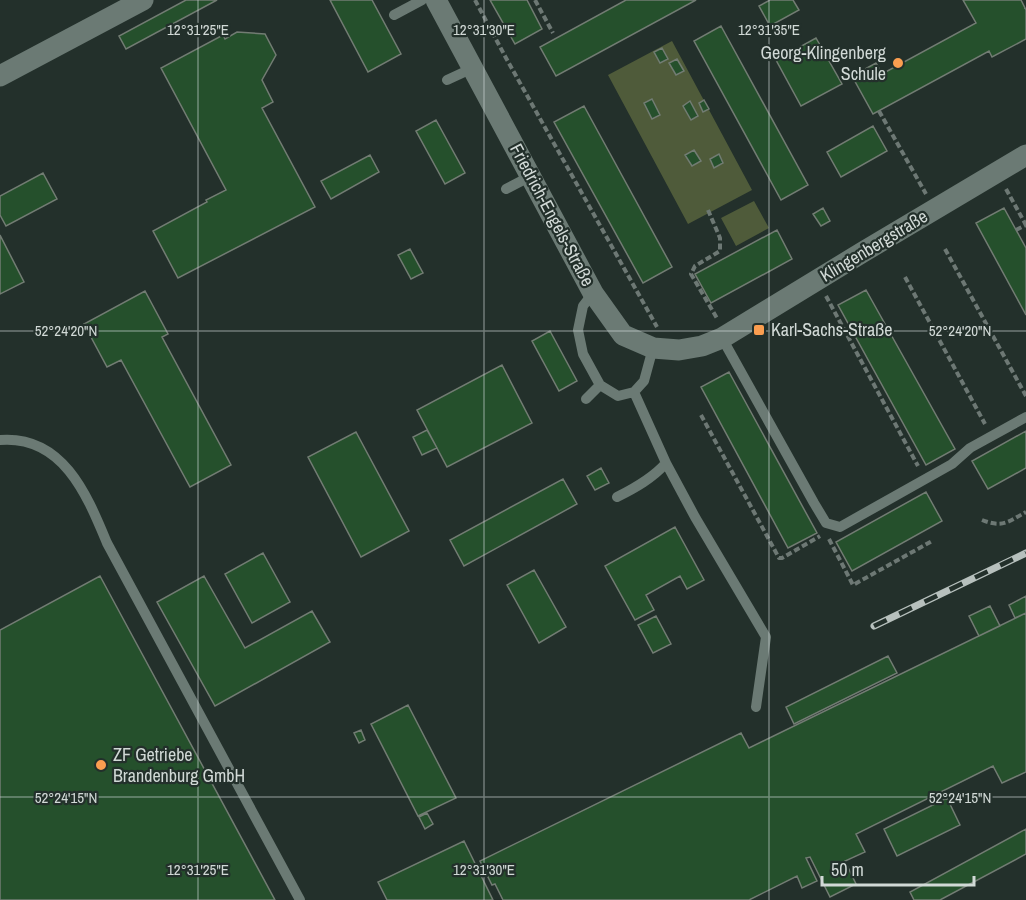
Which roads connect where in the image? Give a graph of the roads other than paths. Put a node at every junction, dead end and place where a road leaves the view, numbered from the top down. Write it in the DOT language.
graph roads {
  1 [pos="143,0"];
  2 [pos="422,0"];
  3 [pos="436,0"];
  4 [pos="394,15"];
  5 [pos="473,68"];
  6 [pos="0,76"];
  7 [pos="447,80"];
  8 [pos="1026,155"];
  9 [pos="531,176"];
  10 [pos="506,189"];
  11 [pos="593,293"];
  12 [pos="717,331"];
  13 [pos="656,340"];
  14 [pos="600,385"];
  15 [pos="634,392"];
  16 [pos="586,399"];
  17 [pos="1026,417"];
  18 [pos="0,440"];
  19 [pos="666,463"];
  20 [pos="617,497"];
  21 [pos="756,707"];
  22 [pos="300,900"];
  1 -- 6 [label="street"];
  2 -- 4 [label="lane"];
  3 -- 5 [label="street, Friedrich-Engels-Straße"];
  5 -- 7 [label="lane"];
  5 -- 9 [label="street, Friedrich-Engels-Straße"];
  8 -- 12 [label="street, Klingenbergstraße"];
  9 -- 10 [label="lane"];
  9 -- 11 [label="street, Friedrich-Engels-Straße"];
  11 -- 13 [label="street, Friedrich-Engels-Straße"];
  11 -- 14 [label="lane"];
  12 -- 13 [label="street, Friedrich-Engels-Straße"];
  12 -- 17 [label="lane"];
  13 -- 15 [label="lane"];
  14 -- 15 [label="lane"];
  14 -- 16 [label="lane"];
  15 -- 19 [label="lane"];
  18 -- 22 [label="lane"];
  19 -- 20 [label="lane"];
  19 -- 21 [label="lane"];
}
